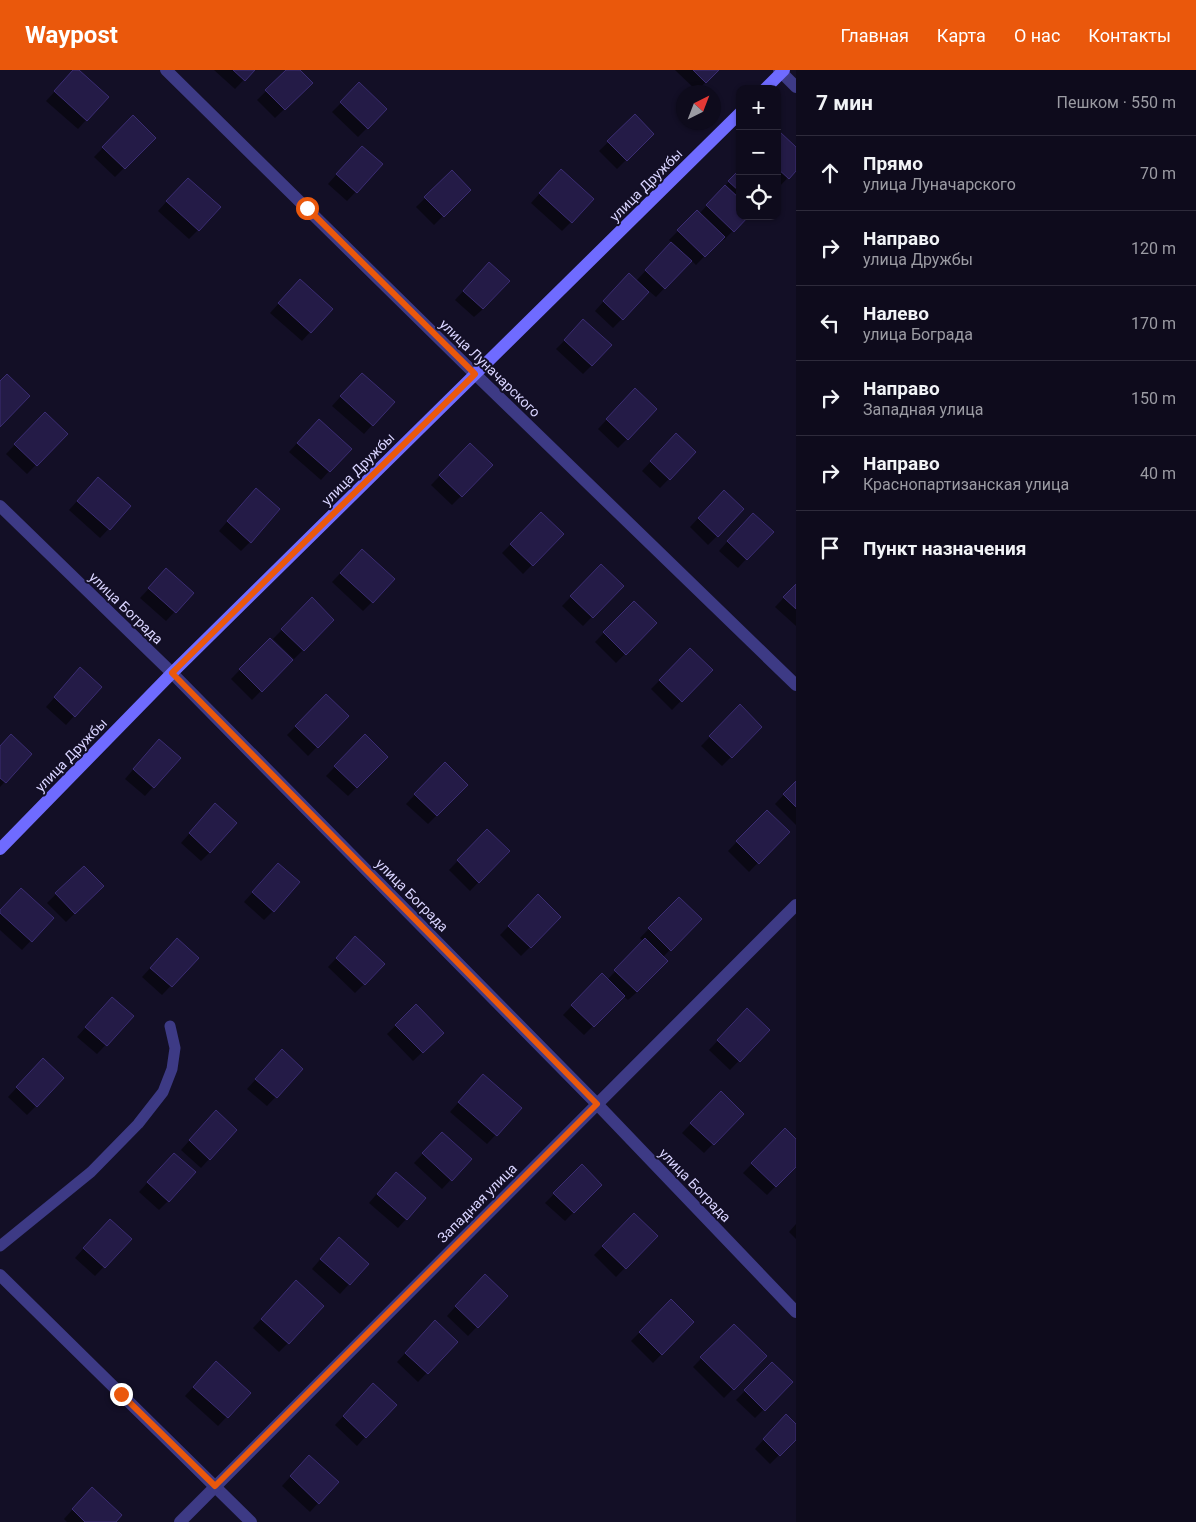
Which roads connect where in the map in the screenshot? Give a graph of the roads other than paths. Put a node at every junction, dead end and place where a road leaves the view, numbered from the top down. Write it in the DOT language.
graph roads {
  1 [pos="166,70"];
  2 [pos="781,71"];
  3 [pos="769,85"];
  4 [pos="796,87"];
  5 [pos="736,117"];
  6 [pos="475,374"];
  7 [pos="0,506"];
  8 [pos="172,673"];
  9 [pos="796,685"];
  10 [pos="0,849"];
  11 [pos="796,905"];
  12 [pos="170,1026"];
  13 [pos="597,1104"];
  14 [pos="0,1246"];
  15 [pos="0,1275"];
  16 [pos="796,1312"];
  17 [pos="215,1486"];
  18 [pos="180,1522"];
  19 [pos="251,1522"];
  1 -- 6 [label="street, улица Луначарского"];
  2 -- 3 [label="street"];
  2 -- 4 [label="street"];
  5 -- 6 [label="street, улица Дружбы"];
  6 -- 8 [label="street, улица Дружбы"];
  6 -- 9 [label="street, улица Луначарского"];
  7 -- 8 [label="street, улица Бограда"];
  8 -- 10 [label="street, улица Дружбы"];
  8 -- 13 [label="street, улица Бограда"];
  11 -- 13 [label="street, Западная улица"];
  12 -- 14 [label="lane"];
  13 -- 16 [label="street, улица Бограда"];
  13 -- 17 [label="street, Западная улица"];
  15 -- 17 [label="street"];
  17 -- 18 [label="street, Западная улица"];
  17 -- 19 [label="street"];
}
